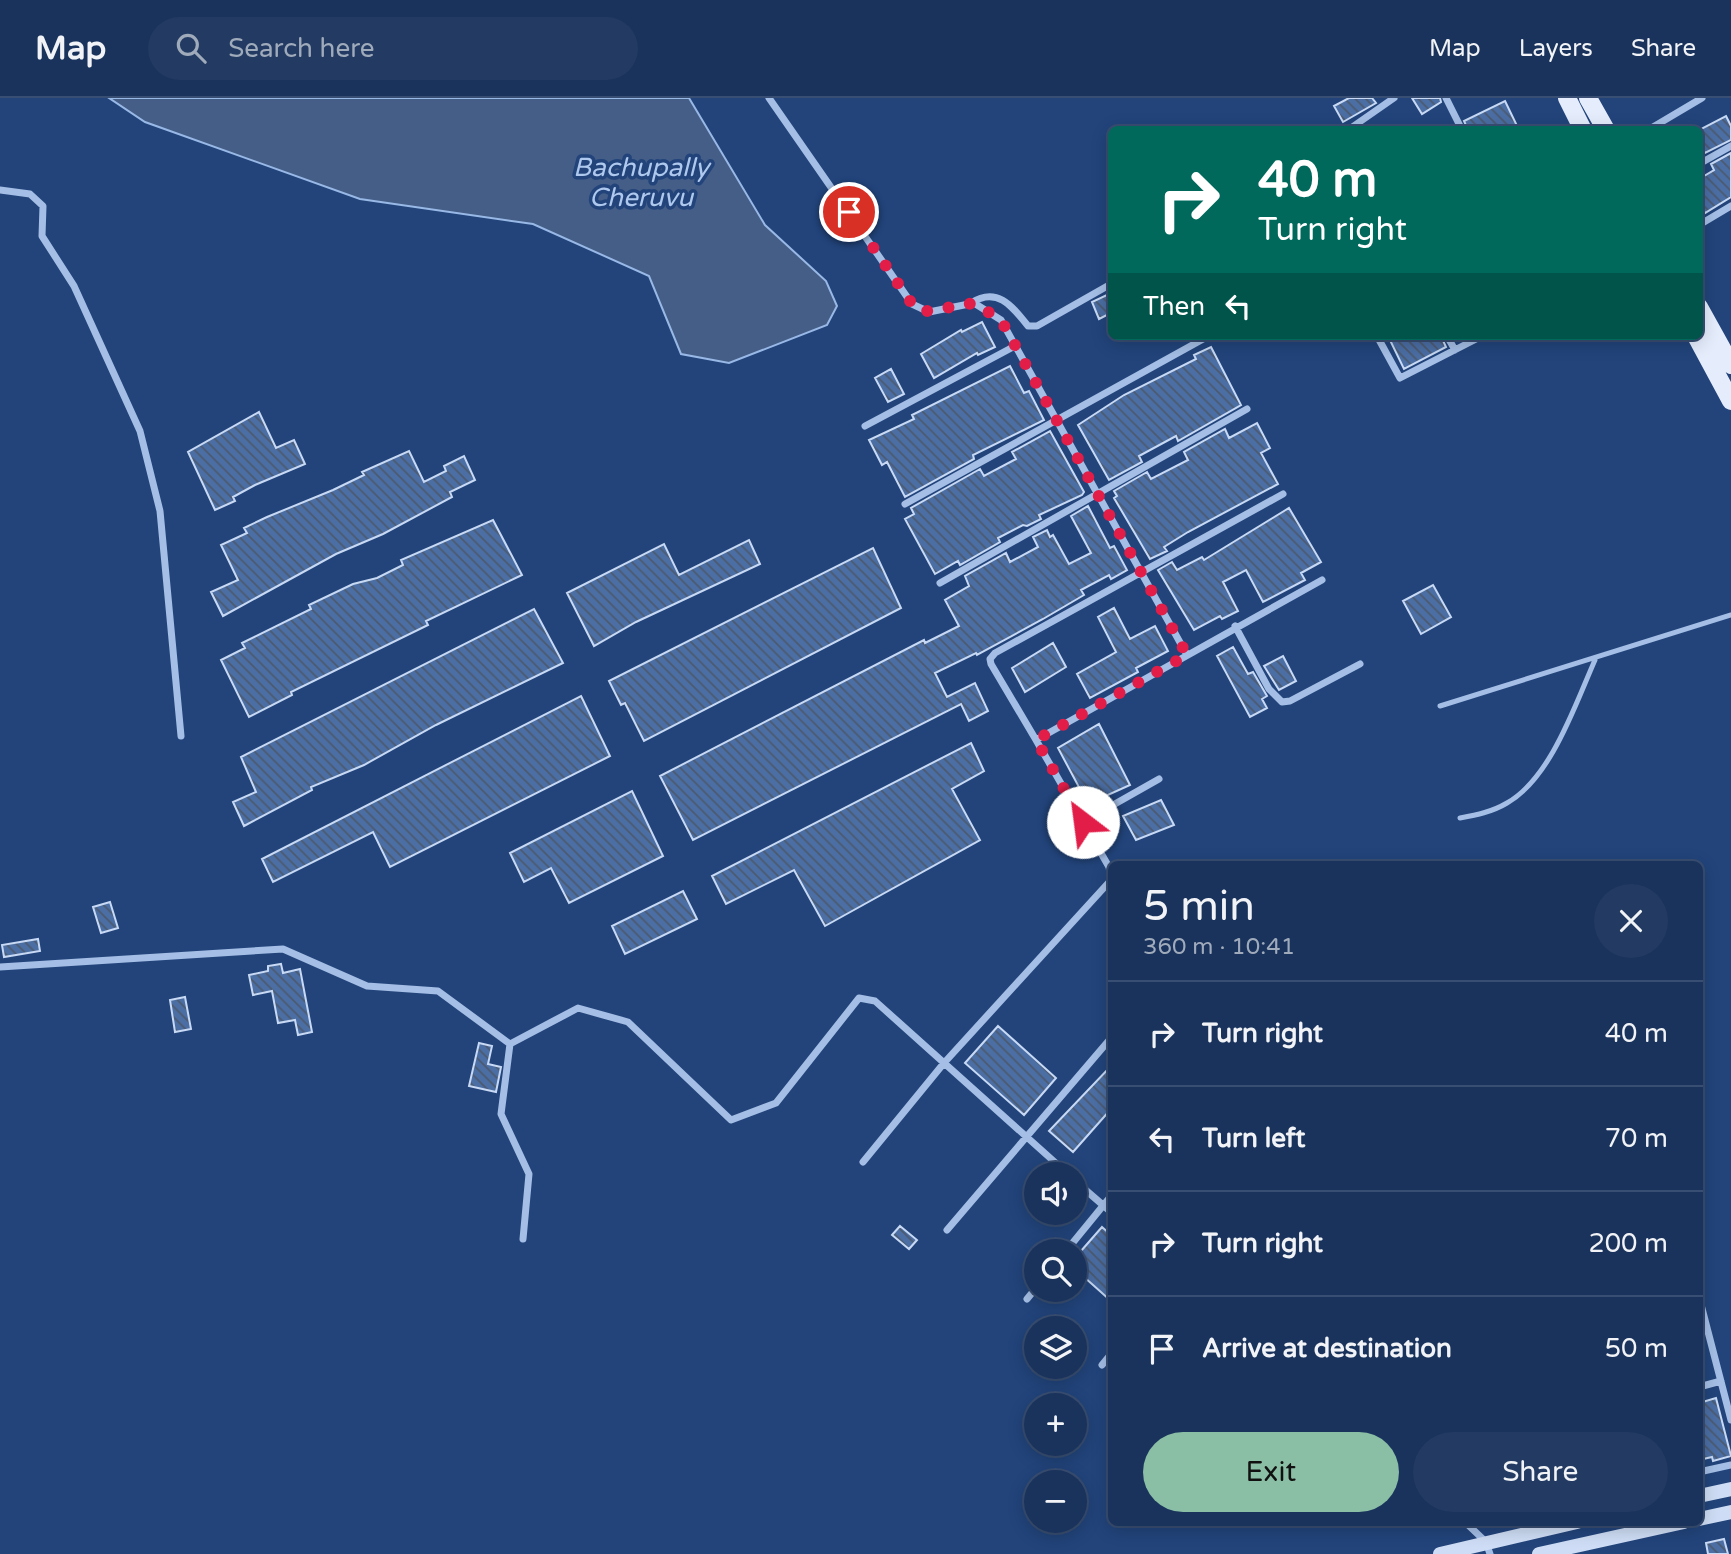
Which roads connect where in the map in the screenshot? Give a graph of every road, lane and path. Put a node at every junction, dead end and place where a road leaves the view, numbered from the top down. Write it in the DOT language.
graph roads {
  1 [pos="769,98"];
  2 [pos="1394,98"];
  3 [pos="1446,98"];
  4 [pos="1567,98"];
  5 [pos="1588,98"];
  6 [pos="1702,98"];
  7 [pos="1354,126"];
  8 [pos="1458,126"];
  9 [pos="1581,126"];
  10 [pos="1603,126"];
  11 [pos="1655,126"];
  12 [pos="1731,146"];
  13 [pos="1703,162"];
  14 [pos="0,190"];
  15 [pos="1731,206"];
  16 [pos="1703,223"];
  17 [pos="1108,286"];
  18 [pos="971,303"];
  19 [pos="1703,314"];
  20 [pos="1201,340"];
  21 [pos="1379,340"];
  22 [pos="1449,340"];
  23 [pos="1474,340"];
  24 [pos="1698,340"];
  25 [pos="1015,346"];
  26 [pos="1455,350"];
  27 [pos="1731,365"];
  28 [pos="1731,401"];
  29 [pos="1247,409"];
  30 [pos="1055,420"];
  31 [pos="865,426"];
  32 [pos="1283,494"];
  33 [pos="1098,495"];
  34 [pos="905,504"];
  35 [pos="1143,573"];
  36 [pos="1322,580"];
  37 [pos="940,583"];
  38 [pos="1731,615"];
  39 [pos="1236,626"];
  40 [pos="1187,655"];
  41 [pos="1595,660"];
  42 [pos="1360,664"];
  43 [pos="1440,706"];
  44 [pos="181,736"];
  45 [pos="1036,740"];
  46 [pos="1159,779"];
  47 [pos="1460,818"];
  48 [pos="1083,822"];
  49 [pos="1108,865"];
  50 [pos="1108,883"];
  51 [pos="0,967"];
  52 [pos="1108,1041"];
  53 [pos="510,1044"];
  54 [pos="944,1063"];
  55 [pos="1026,1136"];
  56 [pos="863,1162"];
  57 [pos="1055,1162"];
  58 [pos="1087,1191"];
  59 [pos="1108,1199"];
  60 [pos="1103,1205"];
  61 [pos="1108,1209"];
  62 [pos="947,1230"];
  63 [pos="523,1238"];
  64 [pos="1076,1239"];
  65 [pos="1703,1312"];
  66 [pos="1108,1358"];
  67 [pos="1102,1365"];
  68 [pos="1721,1381"];
  69 [pos="1703,1386"];
  70 [pos="1731,1420"];
  71 [pos="1731,1465"];
  72 [pos="1703,1471"];
  73 [pos="1731,1489"];
  74 [pos="1703,1495"];
  75 [pos="1731,1512"];
  76 [pos="1703,1518"];
  77 [pos="1469,1526"];
  78 [pos="1563,1526"];
  79 [pos="1666,1526"];
  80 [pos="1488,1548"];
  81 [pos="1440,1554"];
  82 [pos="1539,1554"];
  1 -- 18 [label="street"];
  2 -- 7 [label="street"];
  3 -- 8 [label="street"];
  4 -- 9 [label="main road"];
  5 -- 10 [label="main road"];
  6 -- 11 [label="street"];
  12 -- 13 [label="street"];
  14 -- 44 [label="street"];
  15 -- 16 [label="street"];
  17 -- 18 [label="street"];
  18 -- 25 [label="street"];
  19 -- 27 [label="main road"];
  20 -- 30 [label="street"];
  21 -- 26 [label="street"];
  22 -- 26 [label="street"];
  23 -- 26 [label="street"];
  24 -- 28 [label="main road"];
  25 -- 30 [label="street"];
  25 -- 31 [label="street"];
  29 -- 33 [label="street"];
  30 -- 33 [label="street"];
  30 -- 34 [label="street"];
  32 -- 35 [label="street"];
  33 -- 35 [label="street"];
  33 -- 37 [label="street"];
  35 -- 40 [label="street"];
  35 -- 45 [label="street"];
  36 -- 39 [label="street"];
  38 -- 41 [label="lane"];
  39 -- 40 [label="street"];
  39 -- 42 [label="street"];
  40 -- 45 [label="street"];
  41 -- 43 [label="lane"];
  41 -- 47 [label="lane"];
  45 -- 48 [label="street"];
  46 -- 48 [label="street"];
  48 -- 49 [label="street"];
  50 -- 54 [label="street"];
  51 -- 53 [label="street"];
  52 -- 55 [label="street"];
  53 -- 54 [label="street"];
  53 -- 63 [label="street"];
  54 -- 55 [label="street"];
  54 -- 56 [label="street"];
  55 -- 57 [label="street"];
  55 -- 62 [label="street"];
  58 -- 60 [label="street"];
  59 -- 60 [label="street"];
  60 -- 61 [label="street"];
  60 -- 64 [label="street"];
  65 -- 68 [label="street"];
  66 -- 67 [label="street"];
  68 -- 69 [label="street"];
  68 -- 70 [label="street"];
  71 -- 72 [label="street"];
  73 -- 74 [label="street"];
  75 -- 76 [label="street"];
  77 -- 80 [label="street"];
  78 -- 80 [label="street"];
  79 -- 82 [label="street"];
  80 -- 81 [label="street"];
}
